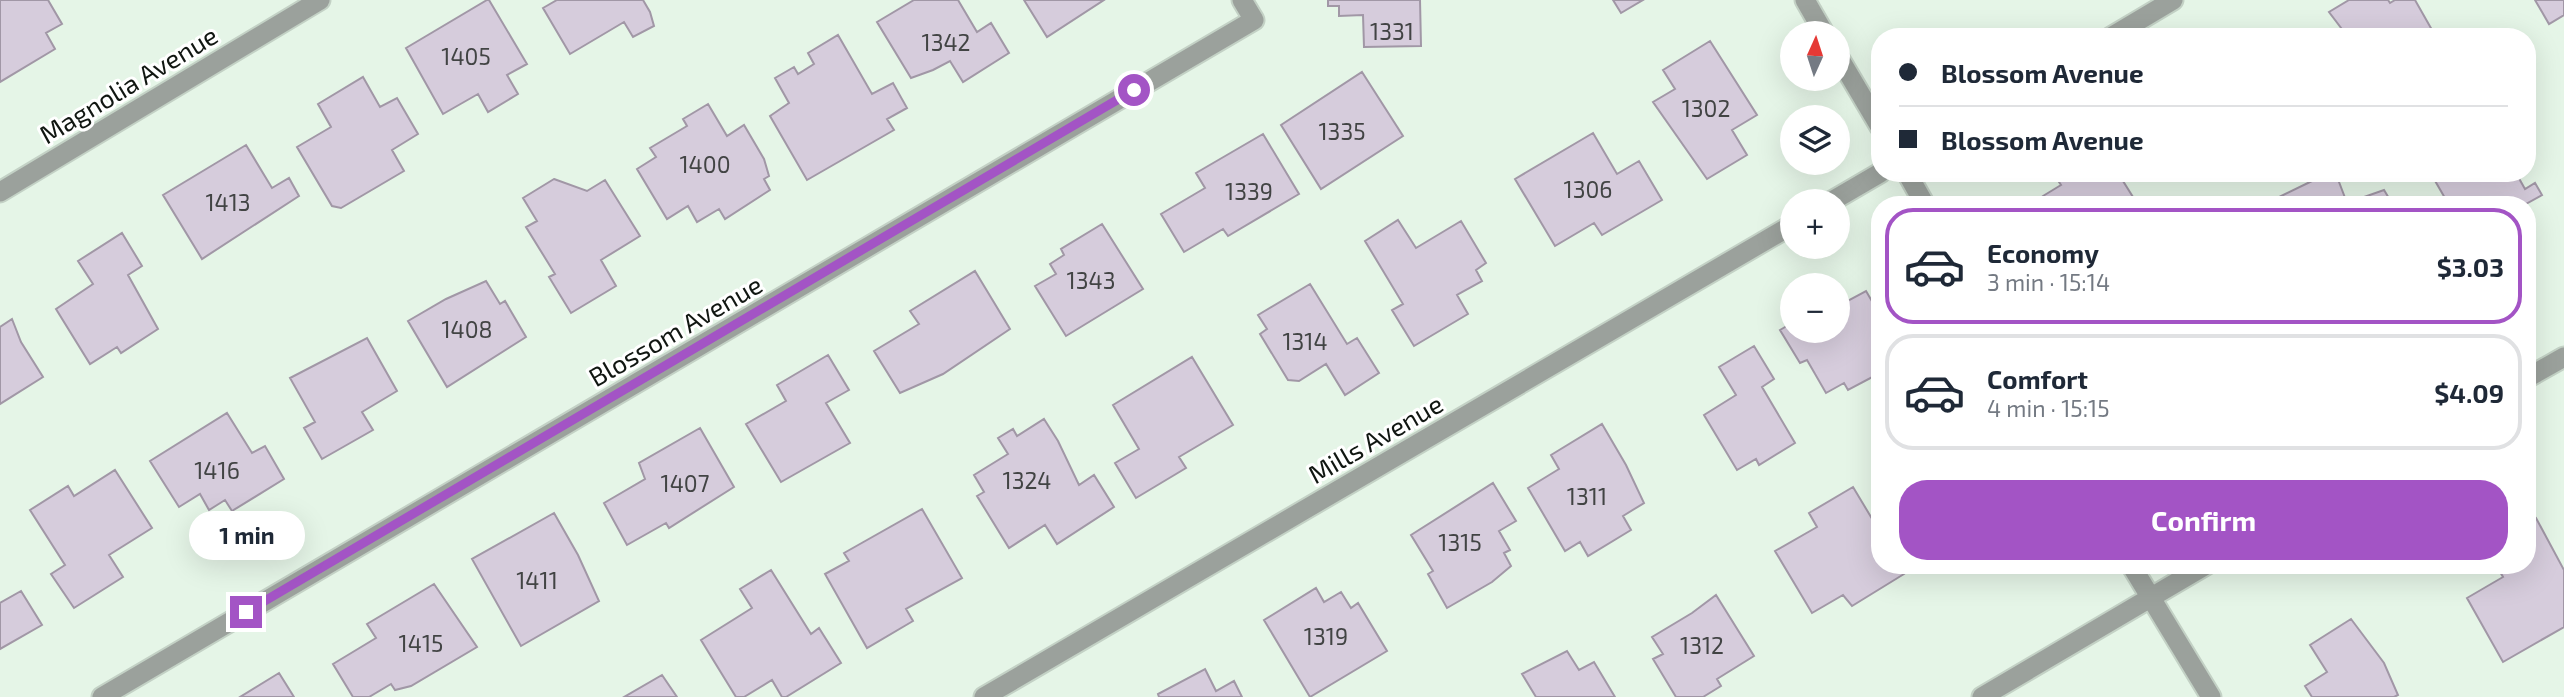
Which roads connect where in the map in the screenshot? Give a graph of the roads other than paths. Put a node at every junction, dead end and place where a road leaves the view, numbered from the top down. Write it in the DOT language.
graph roads {
  1 [pos="320,0"];
  2 [pos="1242,0"];
  3 [pos="1805,0"];
  4 [pos="2173,0"];
  5 [pos="1817,21"];
  6 [pos="2126,28"];
  7 [pos="1850,76"];
  8 [pos="1871,112"];
  9 [pos="1871,178"];
  10 [pos="1850,190"];
  11 [pos="0,192"];
  12 [pos="1780,232"];
  13 [pos="2564,357"];
  14 [pos="2536,373"];
  15 [pos="2136,574"];
  16 [pos="2191,574"];
  17 [pos="2150,598"];
  18 [pos="102,697"];
  19 [pos="984,697"];
  20 [pos="1982,697"];
  21 [pos="2211,697"];
  1 -- 11 [label="street, Magnolia Avenue"];
  2 -- 18 [label="street, Blossom Avenue"];
  3 -- 5 [label="street"];
  4 -- 6 [label="street"];
  7 -- 8 [label="street"];
  9 -- 10 [label="street"];
  12 -- 19 [label="street, Mills Avenue"];
  13 -- 14 [label="street"];
  15 -- 17 [label="street"];
  16 -- 17 [label="street"];
  17 -- 20 [label="street"];
  17 -- 21 [label="street"];
}
